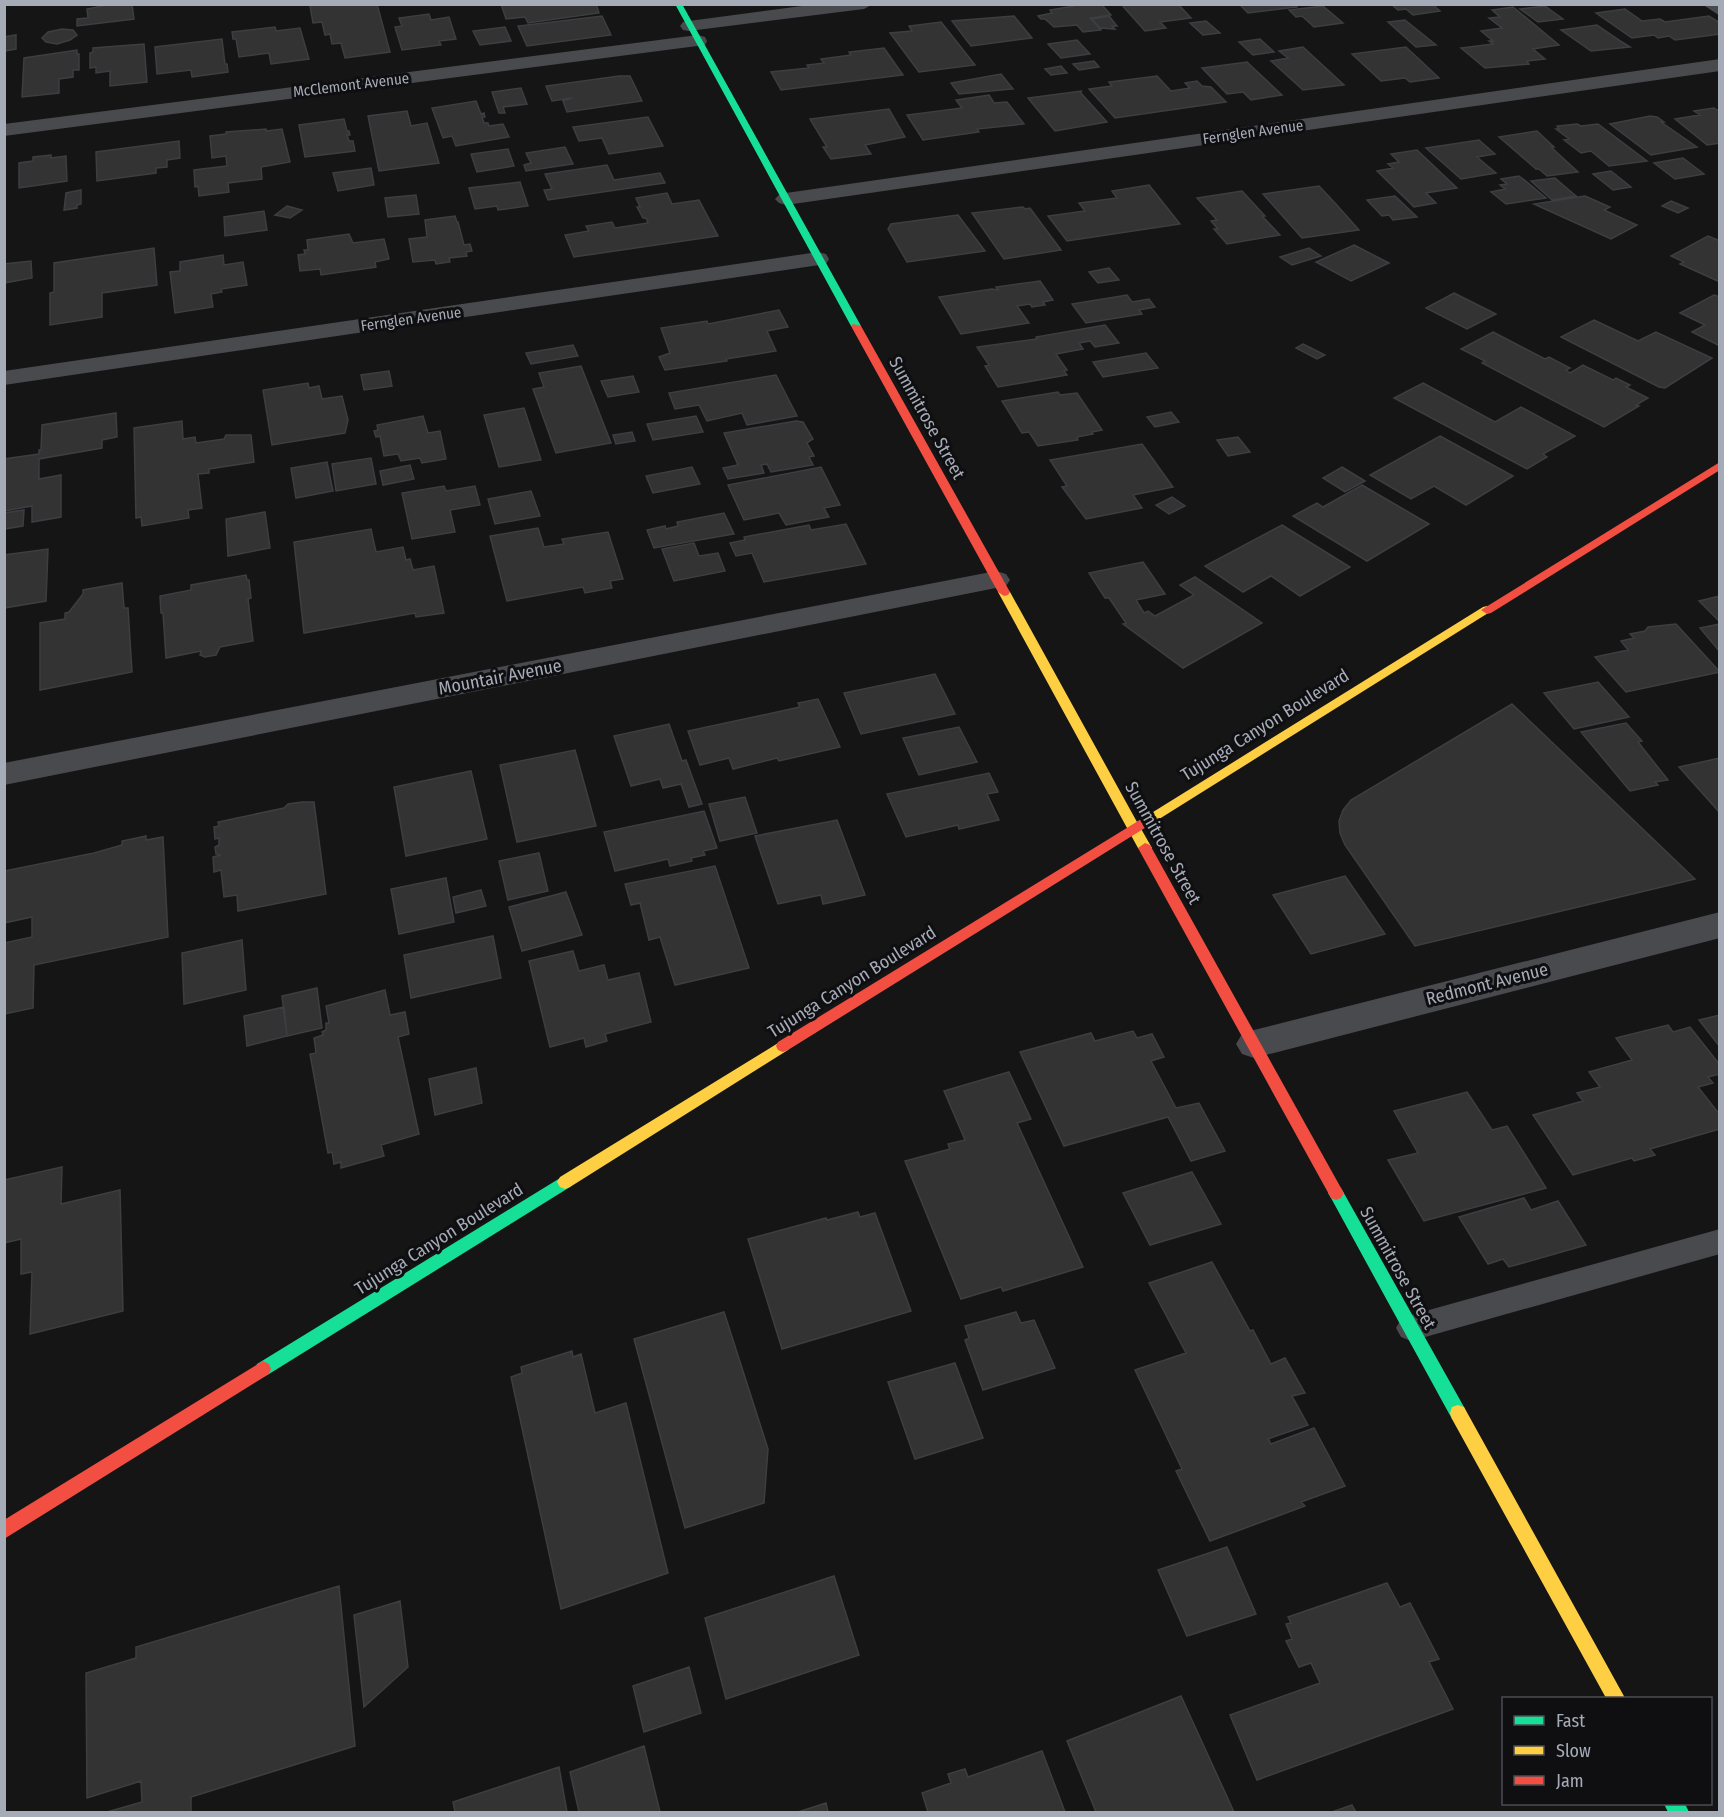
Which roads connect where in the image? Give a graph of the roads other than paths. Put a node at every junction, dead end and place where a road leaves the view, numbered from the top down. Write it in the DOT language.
graph roads {
  1 [pos="678,4"];
  2 [pos="864,4"];
  3 [pos="1708,4"];
  4 [pos="1719,12"];
  5 [pos="694,33"];
  6 [pos="1719,65"];
  7 [pos="4,130"];
  8 [pos="786,199"];
  9 [pos="818,259"];
  10 [pos="4,378"];
  11 [pos="1719,465"];
  12 [pos="996,580"];
  13 [pos="4,774"];
  14 [pos="1134,828"];
  15 [pos="1719,926"];
  16 [pos="1254,1044"];
  17 [pos="1719,1241"];
  18 [pos="1411,1328"];
  19 [pos="4,1530"];
  20 [pos="1615,1697"];
  1 -- 5 [label="street, Summitrose Street"];
  2 -- 5 [label="street, McClemont Avenue"];
  3 -- 4 [label="lane"];
  5 -- 7 [label="street, McClemont Avenue"];
  5 -- 8 [label="street, Summitrose Street"];
  6 -- 8 [label="street, Fernglen Avenue"];
  8 -- 9 [label="street, Summitrose Street"];
  9 -- 10 [label="street, Fernglen Avenue"];
  9 -- 12 [label="street, Summitrose Street"];
  11 -- 14 [label="street, Tujunga Canyon Boulevard"];
  12 -- 13 [label="street, Mountair Avenue"];
  12 -- 14 [label="street, Summitrose Street"];
  14 -- 16 [label="street, Summitrose Street"];
  14 -- 19 [label="street, Tujunga Canyon Boulevard"];
  15 -- 16 [label="street, Redmont Avenue"];
  16 -- 18 [label="street, Summitrose Street"];
  17 -- 18 [label="lane"];
  18 -- 20 [label="street, Summitrose Street"];
}
